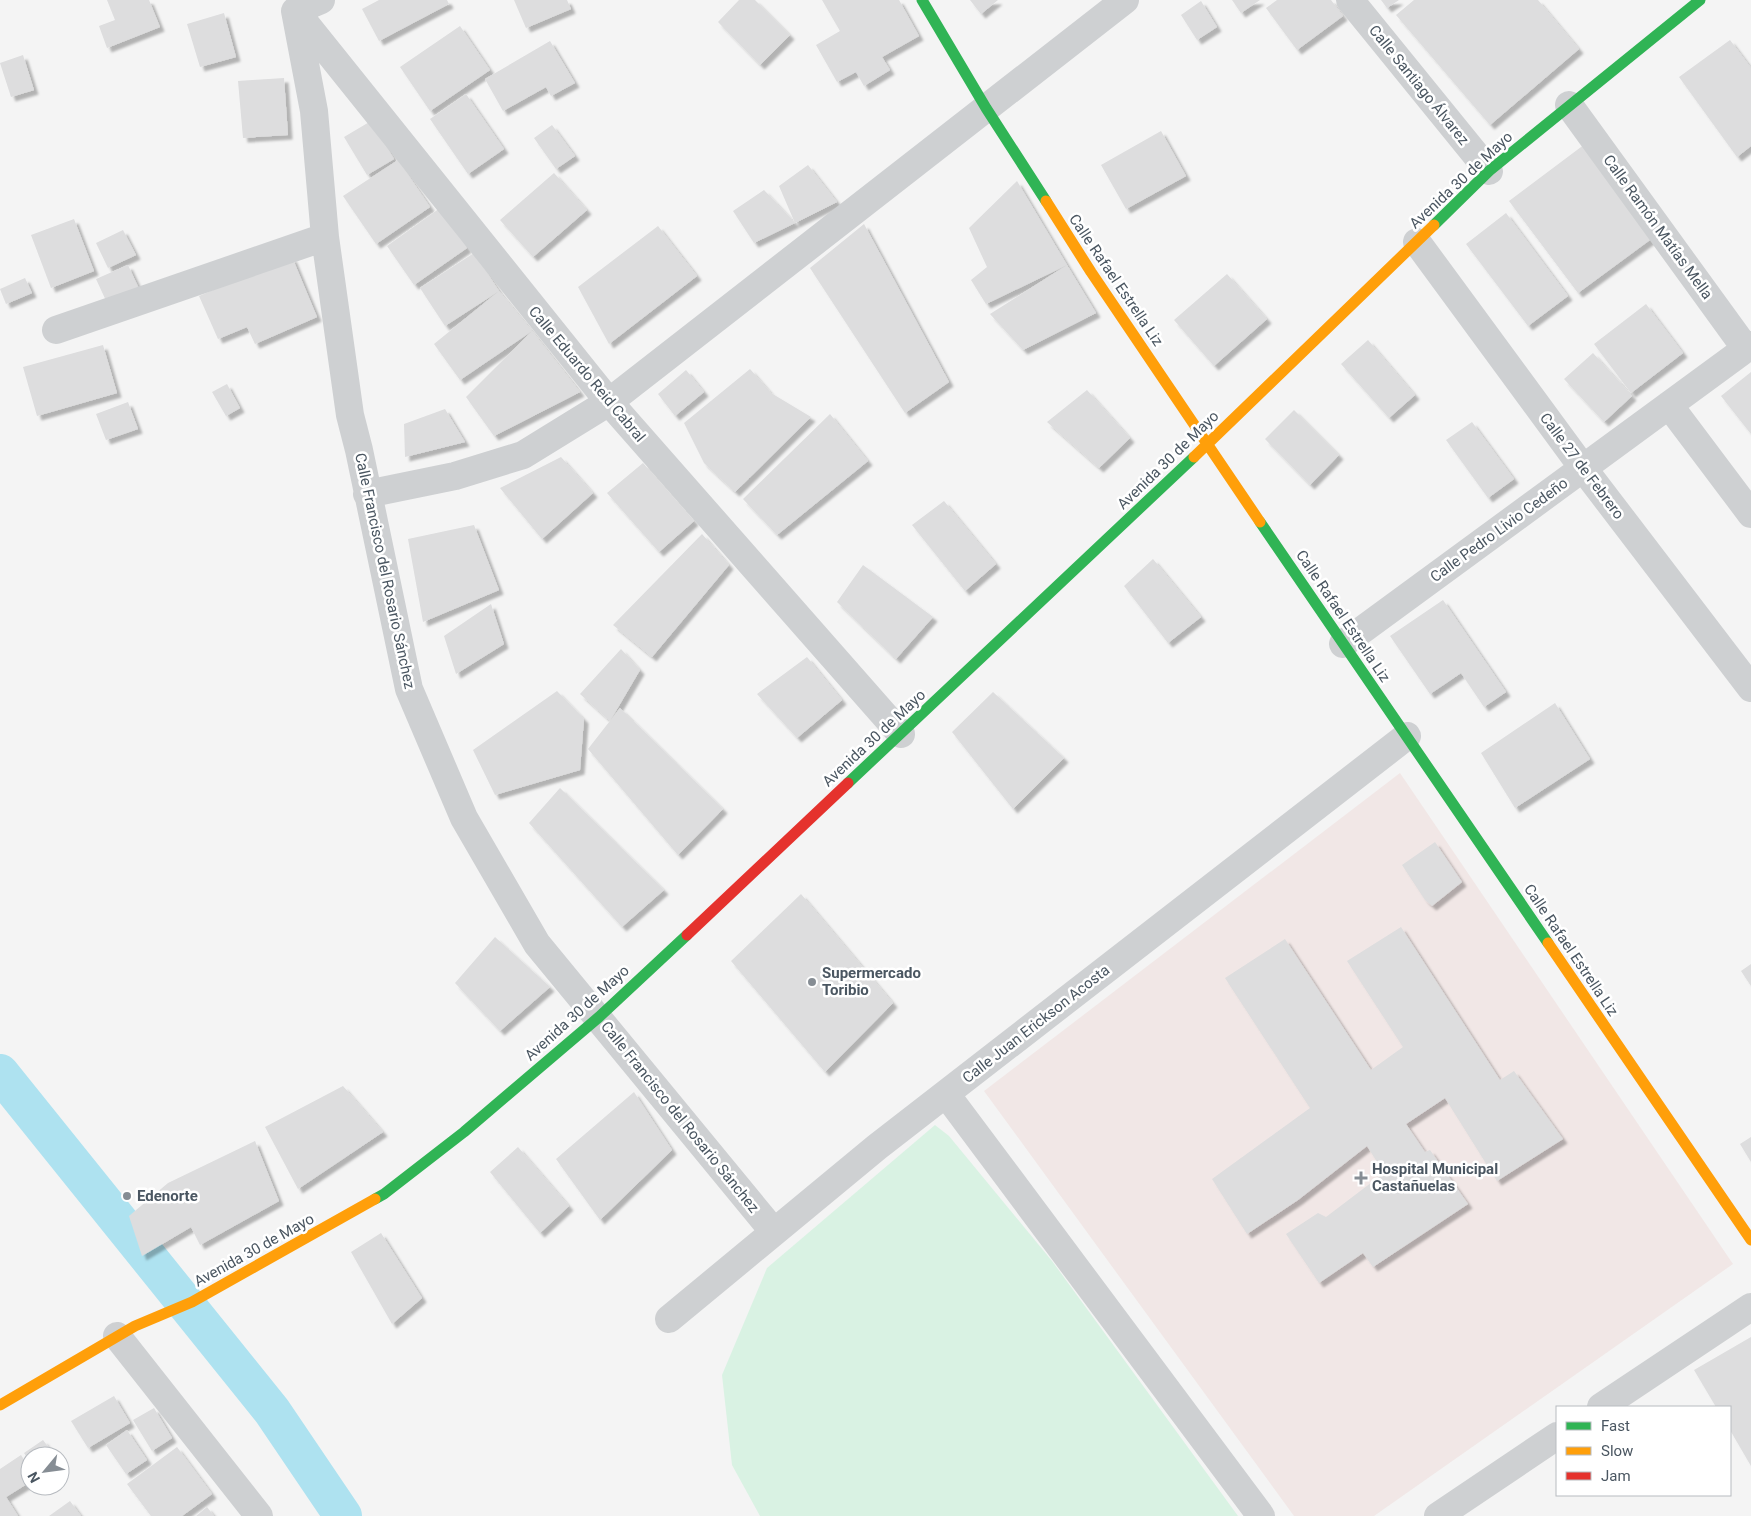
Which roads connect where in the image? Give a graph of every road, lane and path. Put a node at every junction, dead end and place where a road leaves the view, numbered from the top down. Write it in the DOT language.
graph roads {
  1 [pos="320,0"];
  2 [pos="922,0"];
  3 [pos="1125,0"];
  4 [pos="1350,0"];
  5 [pos="1700,0"];
  6 [pos="293,6"];
  7 [pos="1569,104"];
  8 [pos="986,108"];
  9 [pos="1489,171"];
  10 [pos="325,237"];
  11 [pos="1417,242"];
  12 [pos="56,330"];
  13 [pos="1749,347"];
  14 [pos="608,402"];
  15 [pos="1670,405"];
  16 [pos="1208,443"];
  17 [pos="1583,468"];
  18 [pos="368,494"];
  19 [pos="1751,514"];
  20 [pos="1343,644"];
  21 [pos="1751,688"];
  22 [pos="901,734"];
  23 [pos="1407,736"];
  24 [pos="599,1017"];
  25 [pos="946,1094"];
  26 [pos="774,1232"];
  27 [pos="1751,1240"];
  28 [pos="1751,1306"];
  29 [pos="670,1319"];
  30 [pos="126,1331"];
  31 [pos="0,1405"];
  32 [pos="1601,1406"];
  33 [pos="1556,1437"];
  34 [pos="259,1516"];
  35 [pos="1260,1516"];
  36 [pos="1438,1516"];
  1 -- 6 [label="street"];
  2 -- 8 [label="main road, Calle Rafael Estrella Liz"];
  3 -- 8 [label="street"];
  4 -- 9 [label="street, Calle Santiago Álvarez"];
  5 -- 7 [label="main road, Avenida 30 de Mayo"];
  6 -- 10 [label="street, Calle Francisco del Rosario Sánchez"];
  6 -- 14 [label="street, Calle Eduardo Reid Cabral"];
  7 -- 9 [label="main road, Avenida 30 de Mayo"];
  7 -- 13 [label="street, Calle Ramón Matías Mella"];
  8 -- 14 [label="street"];
  8 -- 16 [label="main road, Calle Rafael Estrella Liz"];
  9 -- 11 [label="main road, Avenida 30 de Mayo"];
  10 -- 12 [label="street"];
  10 -- 18 [label="street, Calle Francisco del Rosario Sánchez"];
  11 -- 16 [label="main road, Avenida 30 de Mayo"];
  11 -- 17 [label="street, Calle 27 de Febrero"];
  13 -- 15 [label="street, Calle Pedro Livio Cedeño"];
  14 -- 18 [label="street"];
  14 -- 22 [label="street, Calle Eduardo Reid Cabral"];
  15 -- 17 [label="street, Calle Pedro Livio Cedeño"];
  15 -- 19 [label="street"];
  16 -- 20 [label="main road, Calle Rafael Estrella Liz"];
  16 -- 22 [label="main road, Avenida 30 de Mayo"];
  17 -- 20 [label="street, Calle Pedro Livio Cedeño"];
  17 -- 21 [label="street, Calle 27 de Febrero"];
  18 -- 24 [label="street, Calle Francisco del Rosario Sánchez"];
  20 -- 23 [label="main road, Calle Rafael Estrella Liz"];
  22 -- 24 [label="main road, Avenida 30 de Mayo"];
  23 -- 25 [label="street, Calle Juan Erickson Acosta"];
  23 -- 27 [label="main road, Calle Rafael Estrella Liz"];
  24 -- 26 [label="street, Calle Francisco del Rosario Sánchez"];
  24 -- 30 [label="main road, Avenida 30 de Mayo"];
  25 -- 26 [label="street, Calle Juan Erickson Acosta"];
  25 -- 35 [label="street"];
  26 -- 29 [label="street, Calle Juan Erickson Acosta"];
  28 -- 32 [label="street"];
  30 -- 31 [label="main road, Avenida 30 de Mayo"];
  30 -- 34 [label="street"];
  33 -- 36 [label="street"];
}
